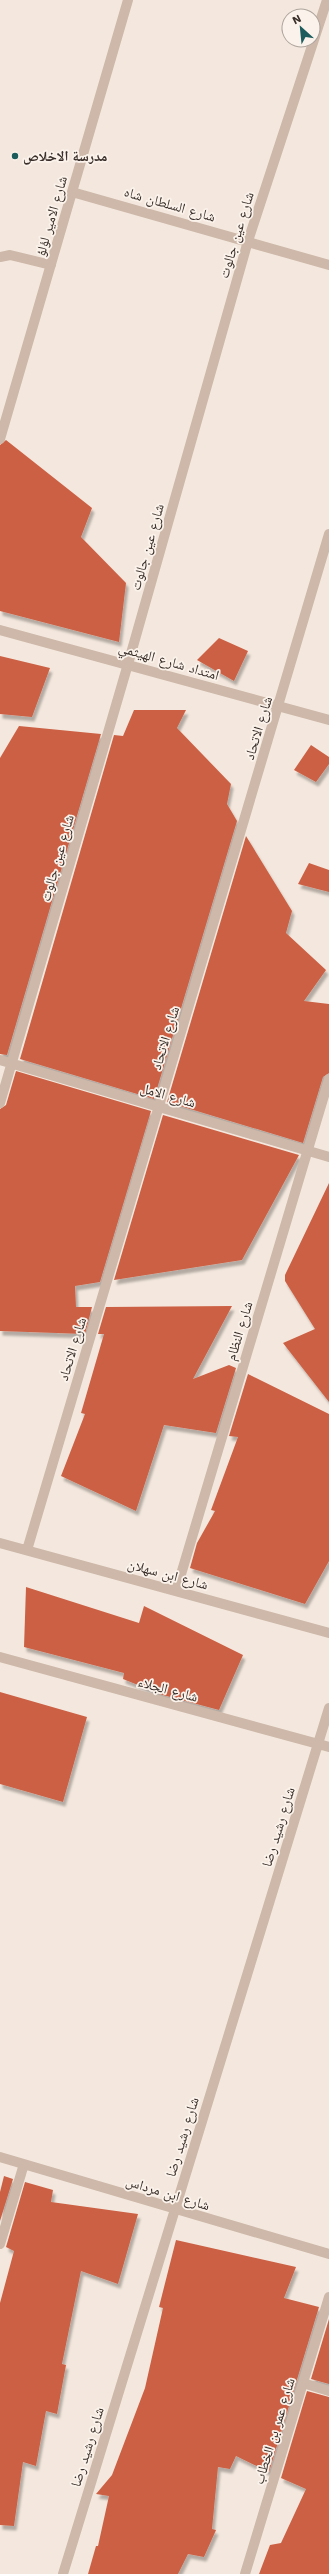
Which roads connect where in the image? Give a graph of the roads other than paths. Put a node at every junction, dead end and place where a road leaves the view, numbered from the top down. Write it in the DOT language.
graph roads {
  1 [pos="128,0"];
  2 [pos="327,0"];
  3 [pos="72,192"];
  4 [pos="248,241"];
  5 [pos="0,257"];
  6 [pos="51,265"];
  7 [pos="329,265"];
  8 [pos="0,439"];
  9 [pos="329,534"];
  10 [pos="0,630"];
  11 [pos="128,664"];
  12 [pos="279,706"];
  13 [pos="329,720"];
  14 [pos="0,1060"];
  15 [pos="12,1063"];
  16 [pos="329,1079"];
  17 [pos="0,1103"];
  18 [pos="159,1107"];
  19 [pos="308,1151"];
  20 [pos="329,1157"];
  21 [pos="0,1543"];
  22 [pos="27,1550"];
  23 [pos="176,1591"];
  24 [pos="329,1632"];
  25 [pos="0,1657"];
  26 [pos="329,1708"];
  27 [pos="318,1744"];
  28 [pos="329,1747"];
  29 [pos="0,2156"];
  30 [pos="24,2164"];
  31 [pos="174,2209"];
  32 [pos="0,2244"];
  33 [pos="329,2254"];
  34 [pos="329,2297"];
  35 [pos="303,2383"];
  36 [pos="329,2391"];
  37 [pos="63,2574"];
  38 [pos="245,2574"];
  1 -- 3 [label="street, شارع الامير لؤلؤ"];
  2 -- 4 [label="street, شارع عين جالوت"];
  3 -- 4 [label="street, شارع السلطان شاه"];
  3 -- 6 [label="street, شارع الامير لؤلؤ"];
  4 -- 7 [label="street, شارع السلطان شاه"];
  4 -- 11 [label="street, شارع عين جالوت"];
  5 -- 6 [label="street"];
  6 -- 8 [label="street, شارع الامير لؤلؤ"];
  9 -- 12 [label="street, شارع الاتحاد"];
  10 -- 11 [label="street, امتداد شارع الهيثمي"];
  11 -- 12 [label="street, امتداد شارع الهيثمي"];
  11 -- 15 [label="street, شارع عين جالوت"];
  12 -- 13 [label="street, امتداد شارع الهيثمي"];
  12 -- 18 [label="street, شارع الاتحاد"];
  14 -- 15 [label="street, شارع الامل"];
  15 -- 17 [label="street, شارع عين جالوت"];
  15 -- 18 [label="street, شارع الامل"];
  16 -- 19 [label="street, شارع النظام"];
  18 -- 19 [label="street, شارع الامل"];
  18 -- 22 [label="street, شارع الاتحاد"];
  19 -- 20 [label="street, شارع الامل"];
  19 -- 23 [label="street, شارع النظام"];
  21 -- 22 [label="street, شارع ابن سهلان"];
  22 -- 23 [label="street, شارع ابن سهلان"];
  23 -- 24 [label="street, شارع ابن سهلان"];
  25 -- 27 [label="street, شارع الجلاء"];
  26 -- 27 [label="street, شارع رشيد رضا"];
  27 -- 28 [label="street, شارع الجلاء"];
  27 -- 31 [label="street, شارع رشيد رضا"];
  29 -- 30 [label="street, شارع ابن مرداس"];
  30 -- 31 [label="street, شارع ابن مرداس"];
  30 -- 32 [label="street"];
  31 -- 33 [label="street, شارع ابن مرداس"];
  31 -- 37 [label="street, شارع رشيد رضا"];
  34 -- 35 [label="street, شارع عمر بن الخطاب"];
  35 -- 36 [label="street"];
  35 -- 38 [label="street, شارع عمر بن الخطاب"];
}
